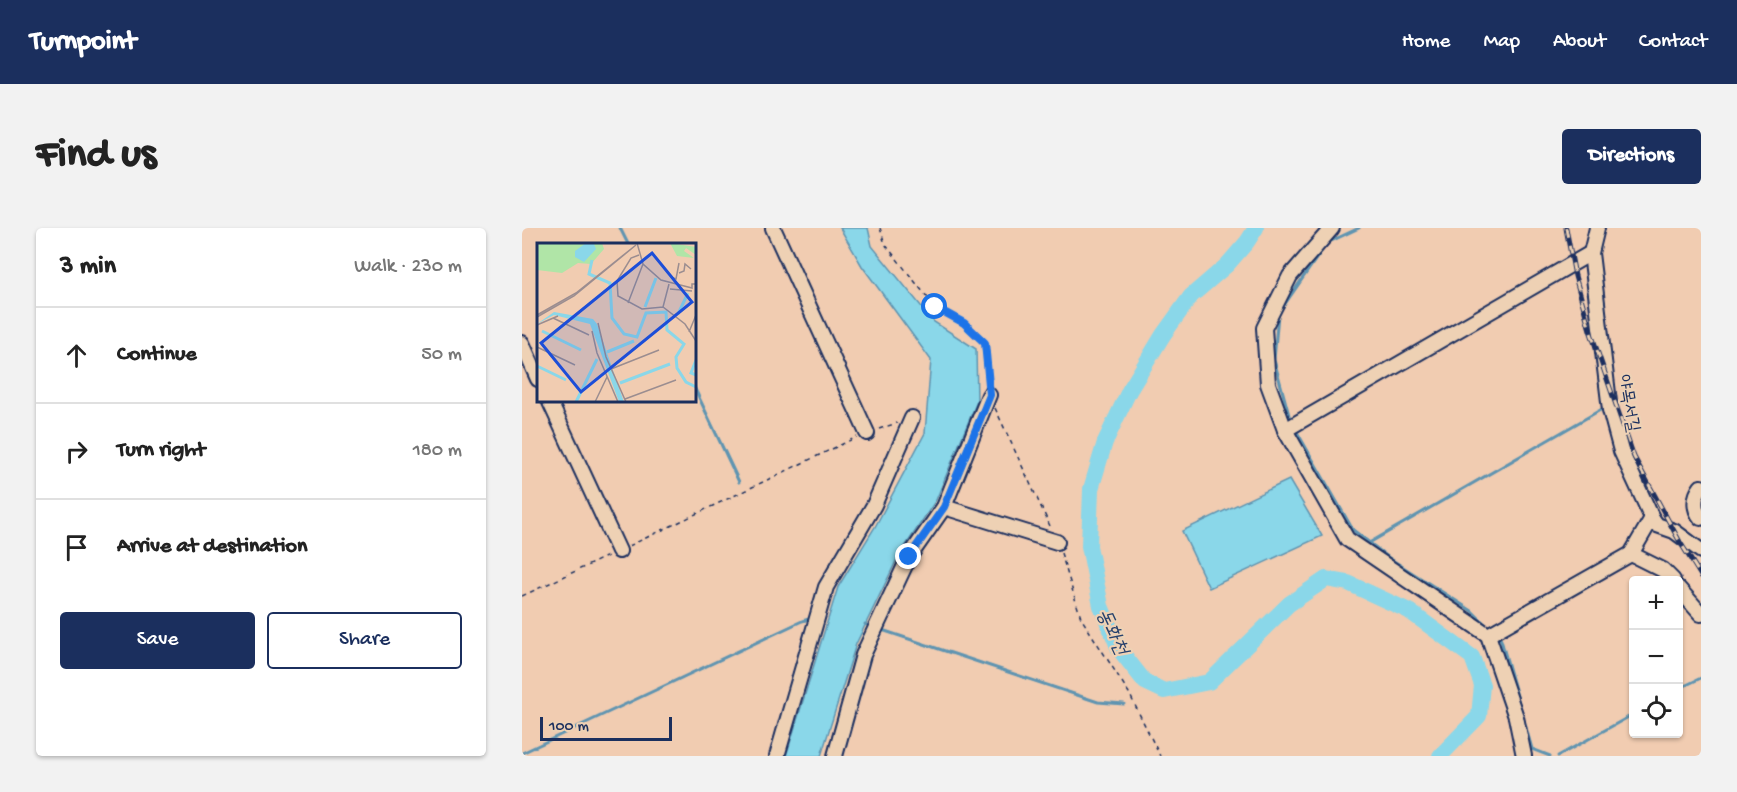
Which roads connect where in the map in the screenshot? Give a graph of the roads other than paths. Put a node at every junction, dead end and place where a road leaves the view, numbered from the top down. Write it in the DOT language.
graph roads {
  1 [pos="773,228"];
  2 [pos="1332,228"];
  3 [pos="1597,228"];
  4 [pos="1592,253"];
  5 [pos="522,344"];
  6 [pos="537,377"];
  7 [pos="990,395"];
  8 [pos="550,402"];
  9 [pos="912,418"];
  10 [pos="1286,430"];
  11 [pos="867,432"];
  12 [pos="1701,487"];
  13 [pos="944,507"];
  14 [pos="1652,518"];
  15 [pos="1701,518"];
  16 [pos="1057,542"];
  17 [pos="619,550"];
  18 [pos="1701,551"];
  19 [pos="1631,554"];
  20 [pos="1668,576"];
  21 [pos="1683,594"];
  22 [pos="1701,614"];
  23 [pos="1488,635"];
  24 [pos="777,756"];
  25 [pos="835,756"];
  26 [pos="1524,756"];
  1 -- 11 [label="street"];
  2 -- 10 [label="street"];
  3 -- 4 [label="street, 야목서길"];
  4 -- 10 [label="street"];
  4 -- 14 [label="street, 야목서길"];
  5 -- 6 [label="street"];
  7 -- 13 [label="street"];
  8 -- 17 [label="street"];
  9 -- 24 [label="street"];
  10 -- 23 [label="street"];
  12 -- 15 [label="street"];
  13 -- 16 [label="street"];
  13 -- 25 [label="street"];
  14 -- 18 [label="street"];
  14 -- 19 [label="street"];
  19 -- 20 [label="street"];
  19 -- 23 [label="street"];
  21 -- 22 [label="street"];
  23 -- 26 [label="street"];
}
